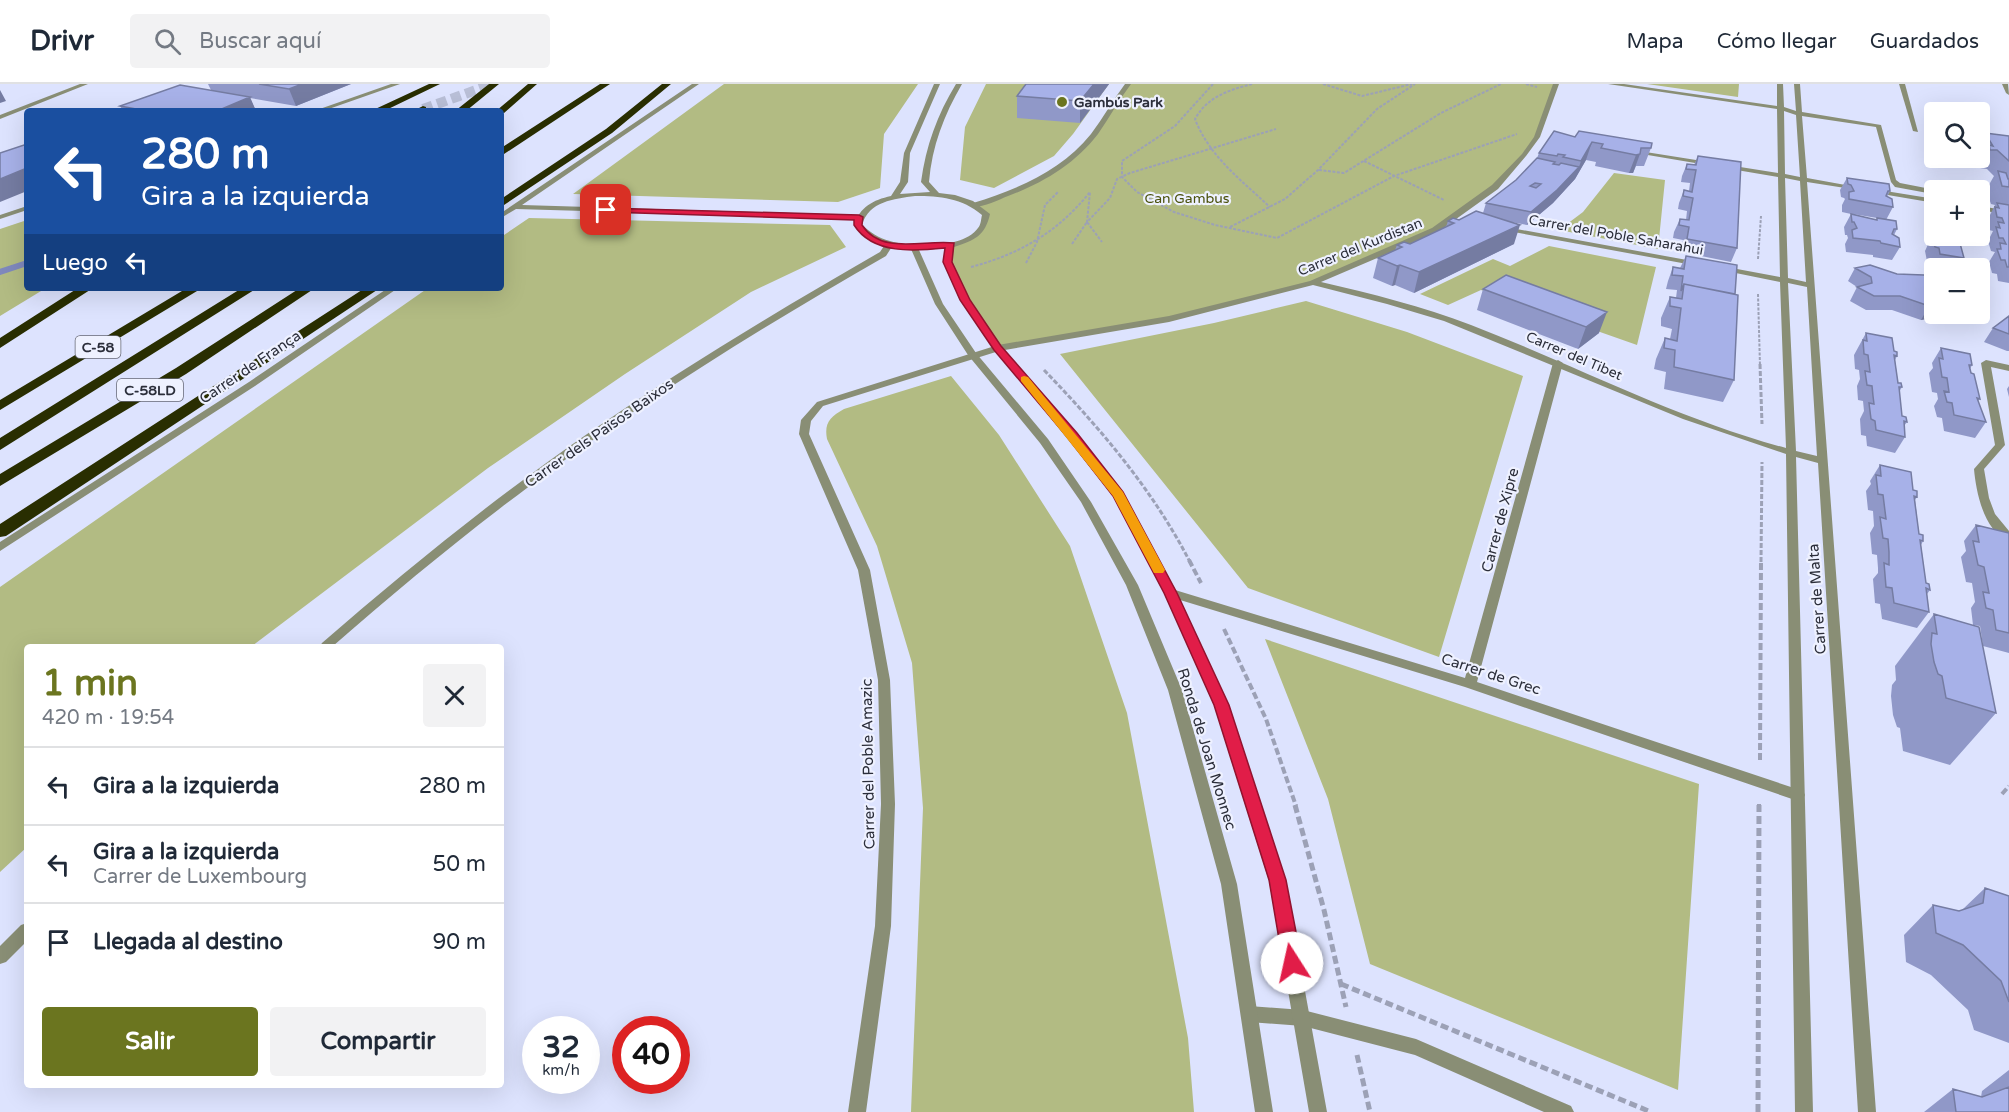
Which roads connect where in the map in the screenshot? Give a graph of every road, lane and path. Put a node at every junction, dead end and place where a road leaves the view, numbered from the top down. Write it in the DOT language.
graph roads {
  1 [pos="85,84"];
  2 [pos="397,84"];
  3 [pos="436,84"];
  4 [pos="495,84"];
  5 [pos="533,84"];
  6 [pos="606,84"];
  7 [pos="667,84"];
  8 [pos="696,84"];
  9 [pos="937,84"];
  10 [pos="959,84"];
  11 [pos="1128,84"];
  12 [pos="1213,84"];
  13 [pos="1252,84"];
  14 [pos="1323,84"];
  15 [pos="1414,84"];
  16 [pos="1501,84"];
  17 [pos="1556,84"];
  18 [pos="1611,84"];
  19 [pos="1780,84"];
  20 [pos="1797,84"];
  21 [pos="1902,84"];
  22 [pos="2006,84"];
  23 [pos="2009,93"];
  24 [pos="326,108"];
  25 [pos="383,108"];
  26 [pos="464,108"];
  27 [pos="504,108"];
  28 [pos="1780,108"];
  29 [pos="1800,114"];
  30 [pos="0,117"];
  31 [pos="1276,129"];
  32 [pos="1916,131"];
  33 [pos="1517,134"];
  34 [pos="1537,137"];
  35 [pos="1548,139"];
  36 [pos="1210,148"];
  37 [pos="504,151"];
  38 [pos="1628,152"];
  39 [pos="1364,160"];
  40 [pos="1318,170"];
  41 [pos="1764,173"];
  42 [pos="1394,176"];
  43 [pos="1782,176"];
  44 [pos="1122,177"];
  45 [pos="1804,179"];
  46 [pos="1924,190"];
  47 [pos="1058,191"];
  48 [pos="936,194"];
  49 [pos="894,197"];
  50 [pos="1924,199"];
  51 [pos="1446,201"];
  52 [pos="504,202"];
  53 [pos="976,205"];
  54 [pos="514,207"];
  55 [pos="1270,207"];
  56 [pos="24,209"];
  57 [pos="1990,210"];
  58 [pos="2009,213"];
  59 [pos="504,214"];
  60 [pos="0,217"];
  61 [pos="859,217"];
  62 [pos="1451,218"];
  63 [pos="1463,220"];
  64 [pos="1087,222"];
  65 [pos="1230,227"];
  66 [pos="1498,227"];
  67 [pos="1036,242"];
  68 [pos="1102,242"];
  69 [pos="1072,244"];
  70 [pos="889,245"];
  71 [pos="950,245"];
  72 [pos="914,248"];
  73 [pos="1026,263"];
  74 [pos="966,267"];
  75 [pos="1758,275"];
  76 [pos="1784,280"];
  77 [pos="1313,283"];
  78 [pos="1811,285"];
  79 [pos="82,291"];
  80 [pos="191,291"];
  81 [pos="246,291"];
  82 [pos="304,291"];
  83 [pos="369,291"];
  84 [pos="390,291"];
  85 [pos="0,344"];
  86 [pos="1022,344"];
  87 [pos="998,348"];
  88 [pos="973,355"];
  89 [pos="1558,363"];
  90 [pos="2009,368"];
  91 [pos="0,406"];
  92 [pos="1762,444"];
  93 [pos="0,446"];
  94 [pos="1791,453"];
  95 [pos="1823,461"];
  96 [pos="0,481"];
  97 [pos="0,532"];
  98 [pos="2009,537"];
  99 [pos="0,547"];
  100 [pos="1171,593"];
  101 [pos="1211,606"];
  102 [pos="328,644"];
  103 [pos="1470,684"];
  104 [pos="1759,782"];
  105 [pos="2009,786"];
  106 [pos="2002,794"];
  107 [pos="1798,795"];
  108 [pos="1326,921"];
  109 [pos="24,933"];
  110 [pos="0,957"];
  111 [pos="1341,984"];
  112 [pos="1250,1014"];
  113 [pos="1303,1018"];
  114 [pos="858,1112"];
  115 [pos="1264,1112"];
  116 [pos="1318,1112"];
  117 [pos="1565,1112"];
  118 [pos="1651,1112"];
  119 [pos="1758,1112"];
  120 [pos="1804,1112"];
  121 [pos="1868,1112"];
  1 -- 30 [label="street"];
  2 -- 24 [label="street"];
  3 -- 25 [label="highway"];
  4 -- 26 [label="highway"];
  5 -- 27 [label="highway"];
  6 -- 37 [label="highway"];
  7 -- 52 [label="highway"];
  8 -- 54 [label="street"];
  9 -- 49 [label="street"];
  10 -- 48 [label="street"];
  11 -- 53 [label="street"];
  12 -- 44 [label="path"];
  13 -- 36 [label="path"];
  14 -- 15 [label="path"];
  15 -- 40 [label="path"];
  16 -- 39 [label="path"];
  17 -- 34 [label="street, Carrer del Kurdistan"];
  18 -- 28 [label="street"];
  19 -- 28 [label="street, Carrer de Malta"];
  20 -- 29 [label="street, Carrer de Malta"];
  21 -- 32 [label="street"];
  22 -- 23 [label="street"];
  28 -- 29 [label="street"];
  28 -- 43 [label="street, Carrer de Malta"];
  29 -- 45 [label="street, Carrer de Malta"];
  29 -- 46 [label="street"];
  31 -- 36 [label="path"];
  33 -- 42 [label="path"];
  34 -- 35 [label="street"];
  34 -- 62 [label="street, Carrer del Kurdistan"];
  36 -- 44 [label="path"];
  36 -- 55 [label="path"];
  38 -- 41 [label="street"];
  39 -- 40 [label="path"];
  39 -- 42 [label="path"];
  40 -- 55 [label="path"];
  41 -- 43 [label="street"];
  41 -- 75 [label="path"];
  42 -- 51 [label="path"];
  42 -- 65 [label="path"];
  43 -- 45 [label="street"];
  43 -- 76 [label="street, Carrer de Malta"];
  44 -- 64 [label="path"];
  44 -- 65 [label="path"];
  45 -- 50 [label="street"];
  45 -- 78 [label="street, Carrer de Malta"];
  47 -- 67 [label="path"];
  48 -- 49 [label="street"];
  48 -- 53 [label="street"];
  49 -- 61 [label="street"];
  53 -- 71 [label="street"];
  54 -- 59 [label="street"];
  54 -- 61 [label="street"];
  55 -- 65 [label="path"];
  56 -- 60 [label="street"];
  57 -- 58 [label="street"];
  61 -- 70 [label="street"];
  62 -- 63 [label="street"];
  62 -- 77 [label="street, Carrer del Kurdistan"];
  64 -- 67 [label="path"];
  64 -- 68 [label="path"];
  64 -- 69 [label="path"];
  66 -- 75 [label="street, Carrer del Poble Saharahui"];
  67 -- 73 [label="path"];
  67 -- 74 [label="path"];
  70 -- 72 [label="street"];
  70 -- 102 [label="street, Carrer dels Països Baixos"];
  71 -- 72 [label="street"];
  71 -- 87 [label="street, Ronda de Joan Monnec"];
  72 -- 88 [label="street, Ronda de Joan Monnec"];
  75 -- 76 [label="street, Carrer del Poble Saharahui"];
  75 -- 92 [label="path"];
  76 -- 78 [label="street, Carrer del Poble Saharahui"];
  76 -- 94 [label="street, Carrer de Malta"];
  77 -- 86 [label="street, Carrer del Kurdistan"];
  77 -- 89 [label="street, Carrer del Tibet"];
  78 -- 95 [label="street, Carrer de Malta"];
  79 -- 85 [label="highway"];
  80 -- 91 [label="highway, C-58"];
  81 -- 93 [label="highway, C-58"];
  82 -- 96 [label="highway, C-58LD"];
  83 -- 97 [label="highway"];
  84 -- 99 [label="street, Carrer de França"];
  86 -- 87 [label="street, Carrer del Kurdistan"];
  86 -- 101 [label="path"];
  87 -- 88 [label="street, Carrer del Poble Amazic"];
  87 -- 100 [label="street, Ronda de Joan Monnec"];
  88 -- 112 [label="street, Ronda de Joan Monnec"];
  88 -- 114 [label="street, Carrer del Poble Amazic"];
  89 -- 92 [label="street, Carrer del Tibet"];
  89 -- 103 [label="street, Carrer de Xipre"];
  90 -- 98 [label="street"];
  92 -- 94 [label="street, Carrer del Tibet"];
  92 -- 104 [label="path"];
  94 -- 95 [label="street, Carrer del Tibet"];
  94 -- 107 [label="street, Carrer de Malta"];
  95 -- 121 [label="street, Carrer de Malta"];
  100 -- 101 [label="street, Carrer de Grec"];
  100 -- 113 [label="street, Ronda de Joan Monnec"];
  101 -- 103 [label="street, Carrer de Grec"];
  101 -- 108 [label="path"];
  103 -- 104 [label="street, Carrer de Grec"];
  104 -- 107 [label="street, Carrer de Grec"];
  104 -- 119 [label="path"];
  105 -- 106 [label="path"];
  107 -- 120 [label="street, Carrer de Malta"];
  109 -- 110 [label="street"];
  111 -- 118 [label="path"];
  112 -- 113 [label="street"];
  112 -- 115 [label="street, Ronda de Joan Monnec"];
  113 -- 116 [label="street, Ronda de Joan Monnec"];
  113 -- 117 [label="street"];
}
